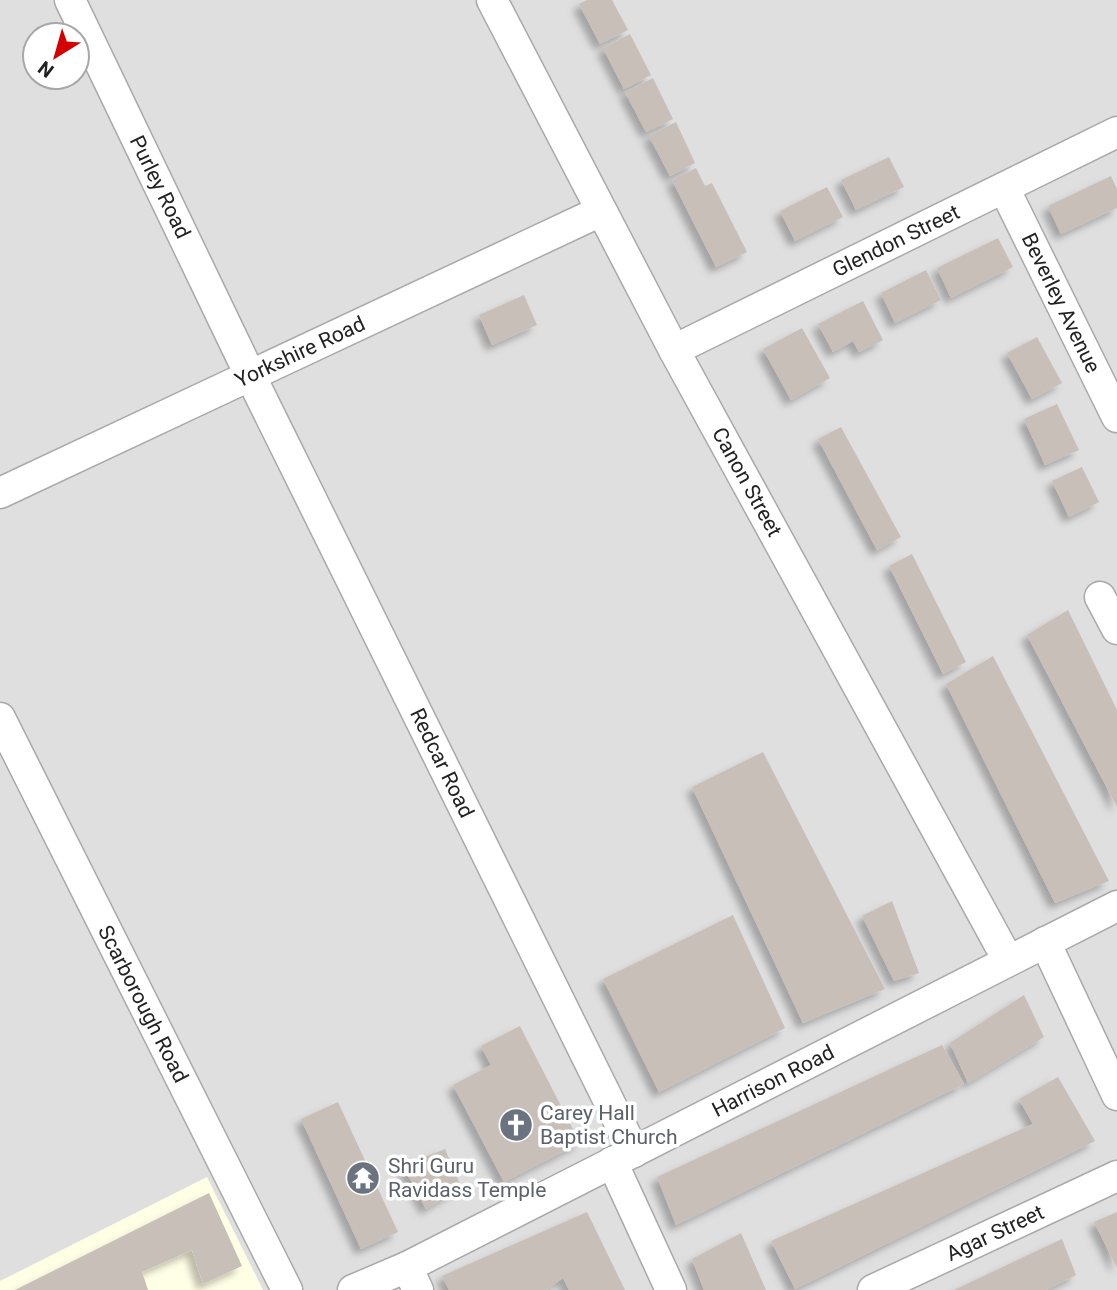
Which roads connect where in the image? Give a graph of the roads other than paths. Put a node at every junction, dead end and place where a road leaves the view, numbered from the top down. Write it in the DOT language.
graph roads {
  1 [pos="70,0"];
  2 [pos="492,0"];
  3 [pos="1117,132"];
  4 [pos="1004,188"];
  5 [pos="601,211"];
  6 [pos="674,350"];
  7 [pos="250,375"];
  8 [pos="1117,417"];
  9 [pos="0,493"];
  10 [pos="1100,597"];
  11 [pos="1117,629"];
  12 [pos="0,718"];
  13 [pos="1117,906"];
  14 [pos="1045,942"];
  15 [pos="1008,960"];
  16 [pos="1117,1095"];
  17 [pos="623,1157"];
  18 [pos="1117,1176"];
  19 [pos="413,1278"];
  20 [pos="287,1290"];
  21 [pos="353,1290"];
  22 [pos="671,1290"];
  23 [pos="873,1290"];
  1 -- 7 [label="street, Purley Road"];
  2 -- 5 [label="street, Canon Street"];
  3 -- 4 [label="street, Glendon Street"];
  4 -- 6 [label="street, Glendon Street"];
  4 -- 8 [label="street, Beverley Avenue"];
  5 -- 6 [label="street, Canon Street"];
  5 -- 7 [label="street, Yorkshire Road"];
  6 -- 15 [label="street, Canon Street"];
  7 -- 9 [label="street, Yorkshire Road"];
  7 -- 17 [label="street, Redcar Road"];
  10 -- 11 [label="street"];
  12 -- 20 [label="street, Scarborough Road"];
  13 -- 14 [label="street, Harrison Road"];
  14 -- 15 [label="street, Harrison Road"];
  14 -- 16 [label="street"];
  15 -- 17 [label="street, Harrison Road"];
  17 -- 19 [label="street, Harrison Road"];
  17 -- 22 [label="street, Redcar Road"];
  18 -- 23 [label="street, Agar Street"];
  19 -- 21 [label="street, Harrison Road"];
}
